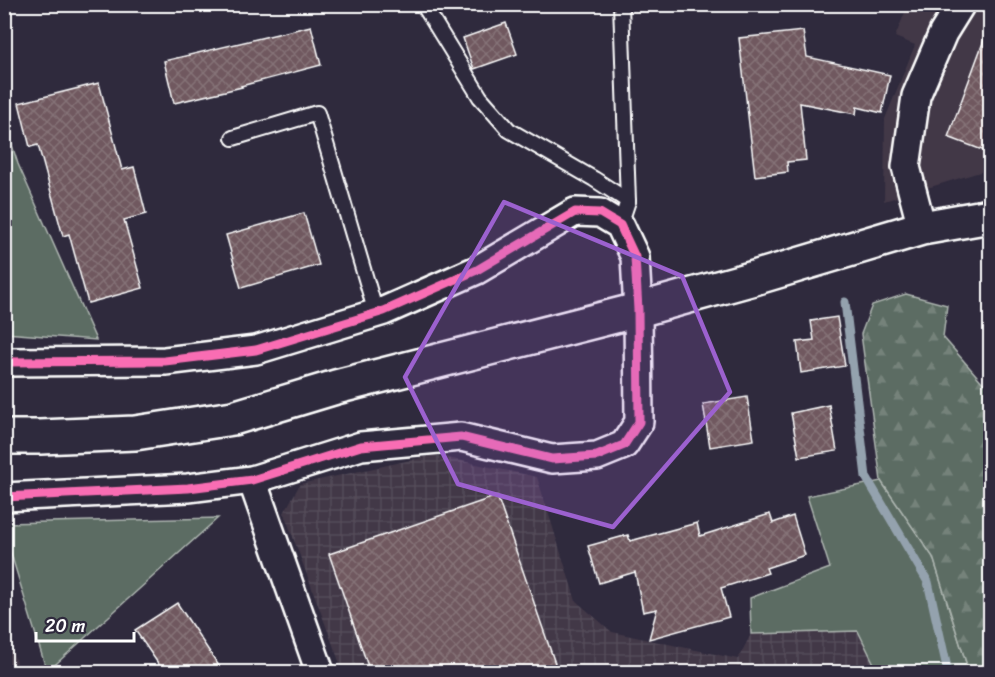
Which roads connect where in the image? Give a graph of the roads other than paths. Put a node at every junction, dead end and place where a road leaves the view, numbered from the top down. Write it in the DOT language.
graph roads {
  1 [pos="423,4"];
  2 [pos="621,4"];
  3 [pos="962,4"];
  4 [pos="233,138"];
  5 [pos="624,213"];
  6 [pos="990,216"];
  7 [pos="922,228"];
  8 [pos="638,310"];
  9 [pos="376,313"];
  10 [pos="4,362"];
  11 [pos="4,436"];
  12 [pos="252,480"];
  13 [pos="4,497"];
  14 [pos="320,672"];
  1 -- 5 [label="lane"];
  2 -- 5 [label="lane"];
  3 -- 7 [label="street"];
  4 -- 9 [label="lane"];
  5 -- 8 [label="street"];
  5 -- 9 [label="street"];
  6 -- 7 [label="street"];
  7 -- 8 [label="street"];
  8 -- 11 [label="street"];
  8 -- 12 [label="street"];
  9 -- 10 [label="street"];
  12 -- 13 [label="street"];
  12 -- 14 [label="street"];
}
